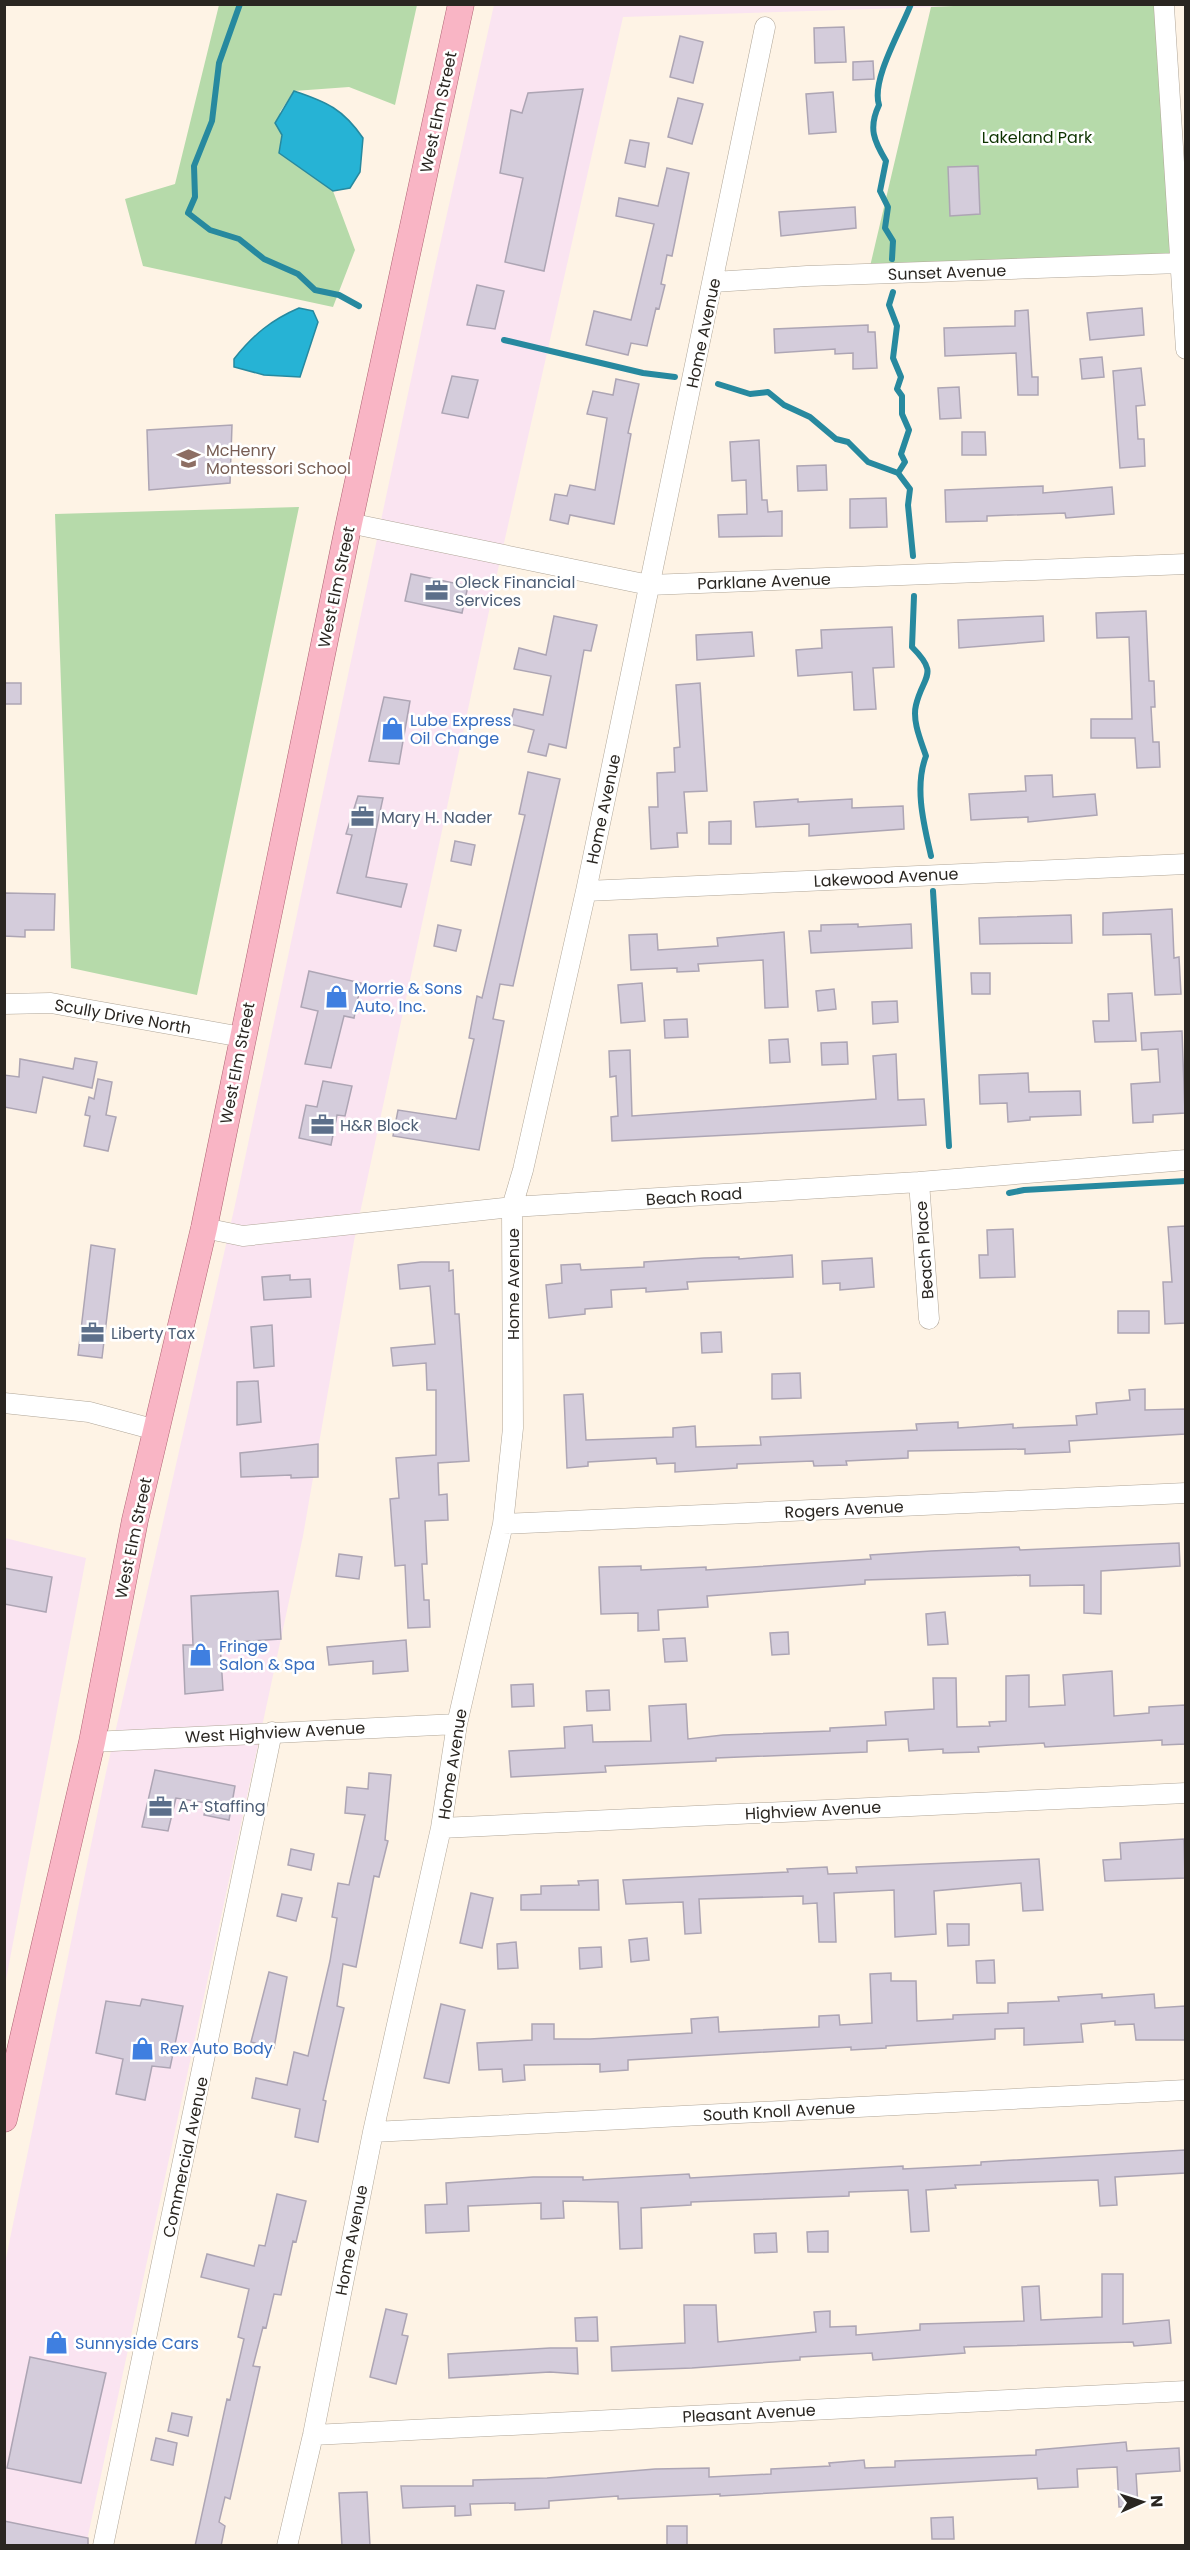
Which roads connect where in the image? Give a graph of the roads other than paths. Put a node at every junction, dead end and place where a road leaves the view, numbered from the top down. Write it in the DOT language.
graph roads {
  1 [pos="461,4"];
  2 [pos="1164,7"];
  3 [pos="765,27"];
  4 [pos="1179,158"];
  5 [pos="1180,263"];
  6 [pos="714,282"];
  7 [pos="1185,349"];
  8 [pos="349,523"];
  9 [pos="1185,564"];
  10 [pos="649,585"];
  11 [pos="1185,864"];
  12 [pos="586,891"];
  13 [pos="4,1004"];
  14 [pos="242,1037"];
  15 [pos="1185,1160"];
  16 [pos="919,1182"];
  17 [pos="512,1207"];
  18 [pos="204,1228"];
  19 [pos="929,1319"];
  20 [pos="4,1404"];
  21 [pos="156,1430"];
  22 [pos="1185,1493"];
  23 [pos="503,1524"];
  24 [pos="457,1724"];
  25 [pos="272,1732"];
  26 [pos="92,1742"];
  27 [pos="1185,1793"];
  28 [pos="441,1828"];
  29 [pos="1185,2090"];
  30 [pos="4,2120"];
  31 [pos="373,2132"];
  32 [pos="1185,2391"];
  33 [pos="313,2435"];
  34 [pos="103,2546"];
  35 [pos="287,2546"];
  1 -- 8 [label="main road, West Elm Street"];
  2 -- 4 [label="street"];
  3 -- 6 [label="street, Home Avenue"];
  4 -- 5 [label="street"];
  5 -- 6 [label="street, Sunset Avenue"];
  5 -- 7 [label="street"];
  6 -- 10 [label="street, Home Avenue"];
  8 -- 10 [label="street, Parklane Avenue"];
  8 -- 14 [label="main road, West Elm Street"];
  9 -- 10 [label="street, Parklane Avenue"];
  10 -- 12 [label="street, Home Avenue"];
  11 -- 12 [label="street, Lakewood Avenue"];
  12 -- 17 [label="street, Home Avenue"];
  13 -- 14 [label="street, Scully Drive North"];
  14 -- 18 [label="main road, West Elm Street"];
  15 -- 16 [label="street, Beach Road"];
  16 -- 17 [label="street, Beach Road"];
  16 -- 19 [label="street, Beach Place"];
  17 -- 18 [label="street, Beach Road"];
  17 -- 23 [label="street, Home Avenue"];
  18 -- 21 [label="main road, West Elm Street"];
  20 -- 21 [label="street"];
  21 -- 26 [label="main road, West Elm Street"];
  22 -- 23 [label="street, Rogers Avenue"];
  23 -- 24 [label="street, Home Avenue"];
  24 -- 25 [label="street, West Highview Avenue"];
  24 -- 28 [label="street, Home Avenue"];
  25 -- 26 [label="street, West Highview Avenue"];
  25 -- 34 [label="street, Commercial Avenue"];
  26 -- 30 [label="main road, West Elm Street"];
  27 -- 28 [label="street, Highview Avenue"];
  28 -- 31 [label="street, Home Avenue"];
  29 -- 31 [label="street, South Knoll Avenue"];
  31 -- 33 [label="street, Home Avenue"];
  32 -- 33 [label="street, Pleasant Avenue"];
  33 -- 35 [label="street, Home Avenue"];
}
